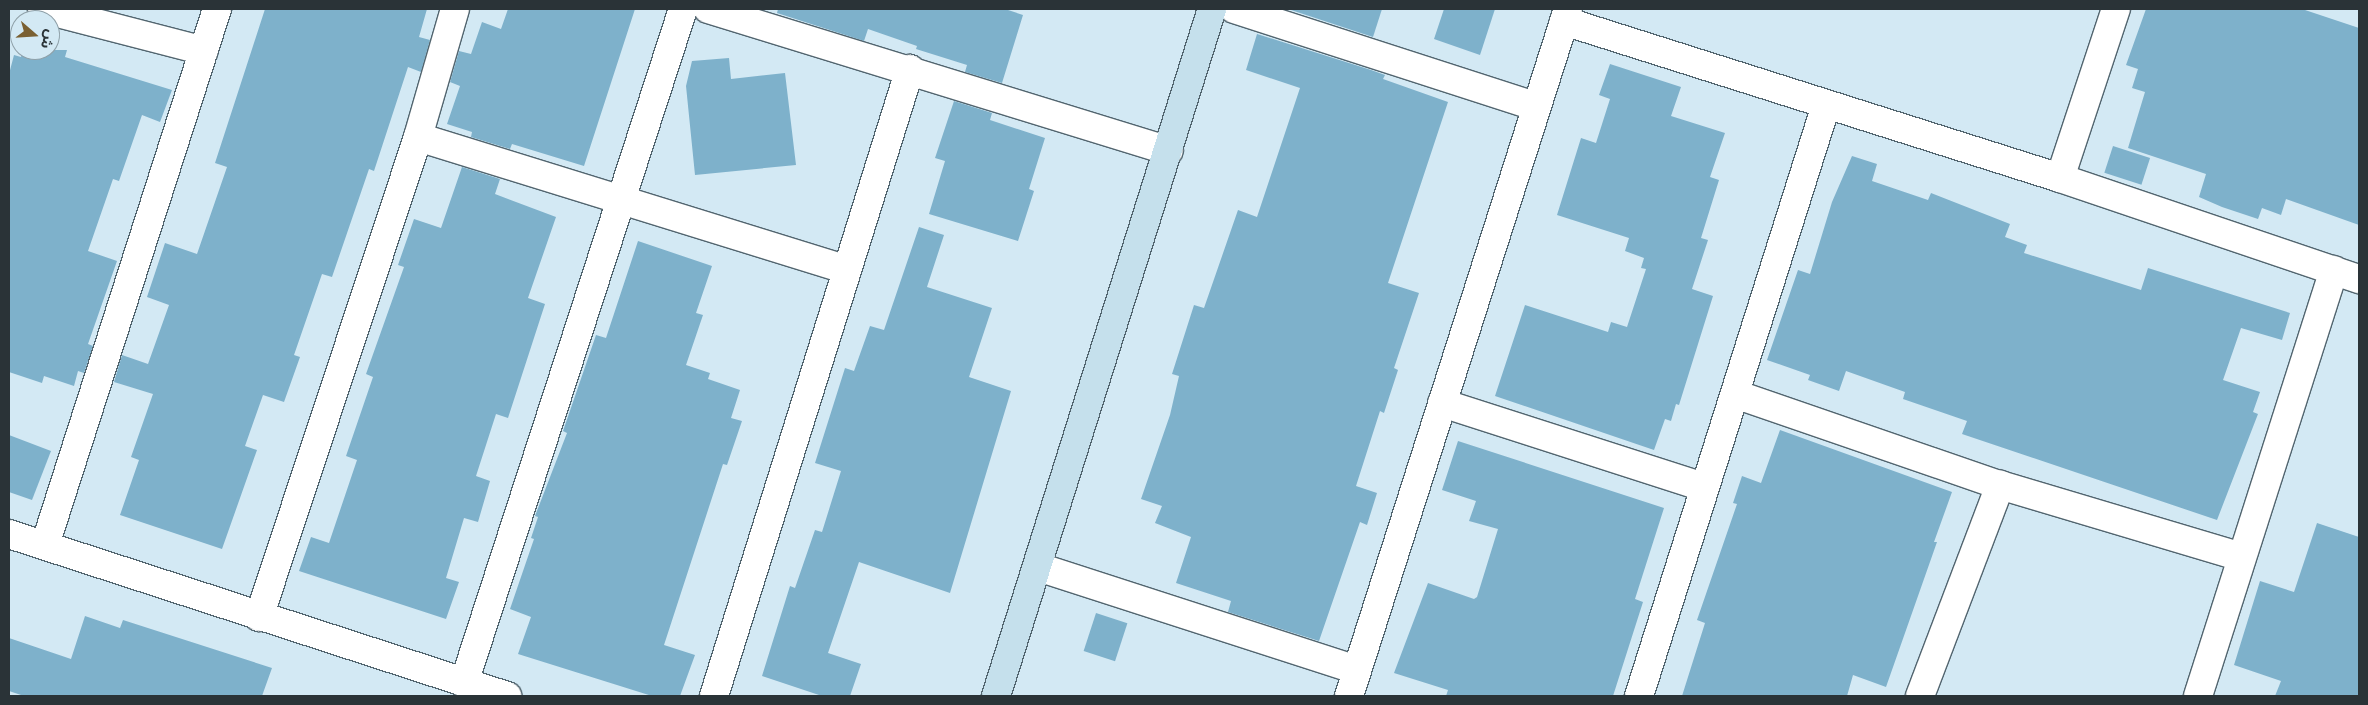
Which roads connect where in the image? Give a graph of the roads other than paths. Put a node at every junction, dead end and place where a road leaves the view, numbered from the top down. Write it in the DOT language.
graph roads {
  1 [pos="42,9"];
  2 [pos="217,9"];
  3 [pos="455,9"];
  4 [pos="683,9"];
  5 [pos="708,9"];
  6 [pos="1212,9"];
  7 [pos="1234,9"];
  8 [pos="2116,9"];
  9 [pos="1566,15"];
  10 [pos="204,52"];
  11 [pos="910,68"];
  12 [pos="1826,105"];
  13 [pos="1535,106"];
  14 [pos="418,137"];
  15 [pos="1169,151"];
  16 [pos="2060,178"];
  17 [pos="621,199"];
  18 [pos="847,270"];
  19 [pos="2347,274"];
  20 [pos="1735,394"];
  21 [pos="1442,403"];
  22 [pos="2000,485"];
  23 [pos="1704,487"];
  24 [pos="9,534"];
  25 [pos="45,545"];
  26 [pos="2242,557"];
  27 [pos="1038,567"];
  28 [pos="259,617"];
  29 [pos="1357,670"];
  30 [pos="464,683"];
  31 [pos="435,686"];
  32 [pos="507,696"];
  33 [pos="714,696"];
  34 [pos="996,696"];
  35 [pos="1349,696"];
  36 [pos="1639,696"];
  37 [pos="1920,696"];
  38 [pos="2198,696"];
  1 -- 10 [label="street"];
  2 -- 10 [label="street"];
  3 -- 14 [label="street"];
  4 -- 17 [label="street"];
  5 -- 11 [label="street"];
  6 -- 15 [label="street"];
  7 -- 13 [label="street"];
  8 -- 16 [label="street"];
  9 -- 12 [label="street"];
  9 -- 13 [label="street"];
  10 -- 25 [label="street"];
  11 -- 15 [label="street"];
  11 -- 18 [label="street"];
  12 -- 16 [label="street"];
  12 -- 20 [label="street"];
  13 -- 21 [label="street"];
  14 -- 17 [label="street"];
  14 -- 28 [label="street"];
  15 -- 27 [label="street"];
  16 -- 19 [label="street"];
  17 -- 18 [label="street"];
  17 -- 30 [label="street"];
  18 -- 33 [label="street"];
  19 -- 26 [label="street"];
  20 -- 22 [label="street"];
  20 -- 23 [label="street"];
  21 -- 23 [label="street"];
  21 -- 29 [label="street"];
  22 -- 26 [label="street"];
  22 -- 37 [label="street"];
  23 -- 36 [label="street"];
  24 -- 25 [label="street"];
  25 -- 28 [label="street"];
  26 -- 38 [label="street"];
  27 -- 29 [label="street"];
  27 -- 34 [label="street"];
  28 -- 31 [label="street"];
  29 -- 35 [label="street"];
  30 -- 31 [label="street"];
  30 -- 32 [label="street"];
}
